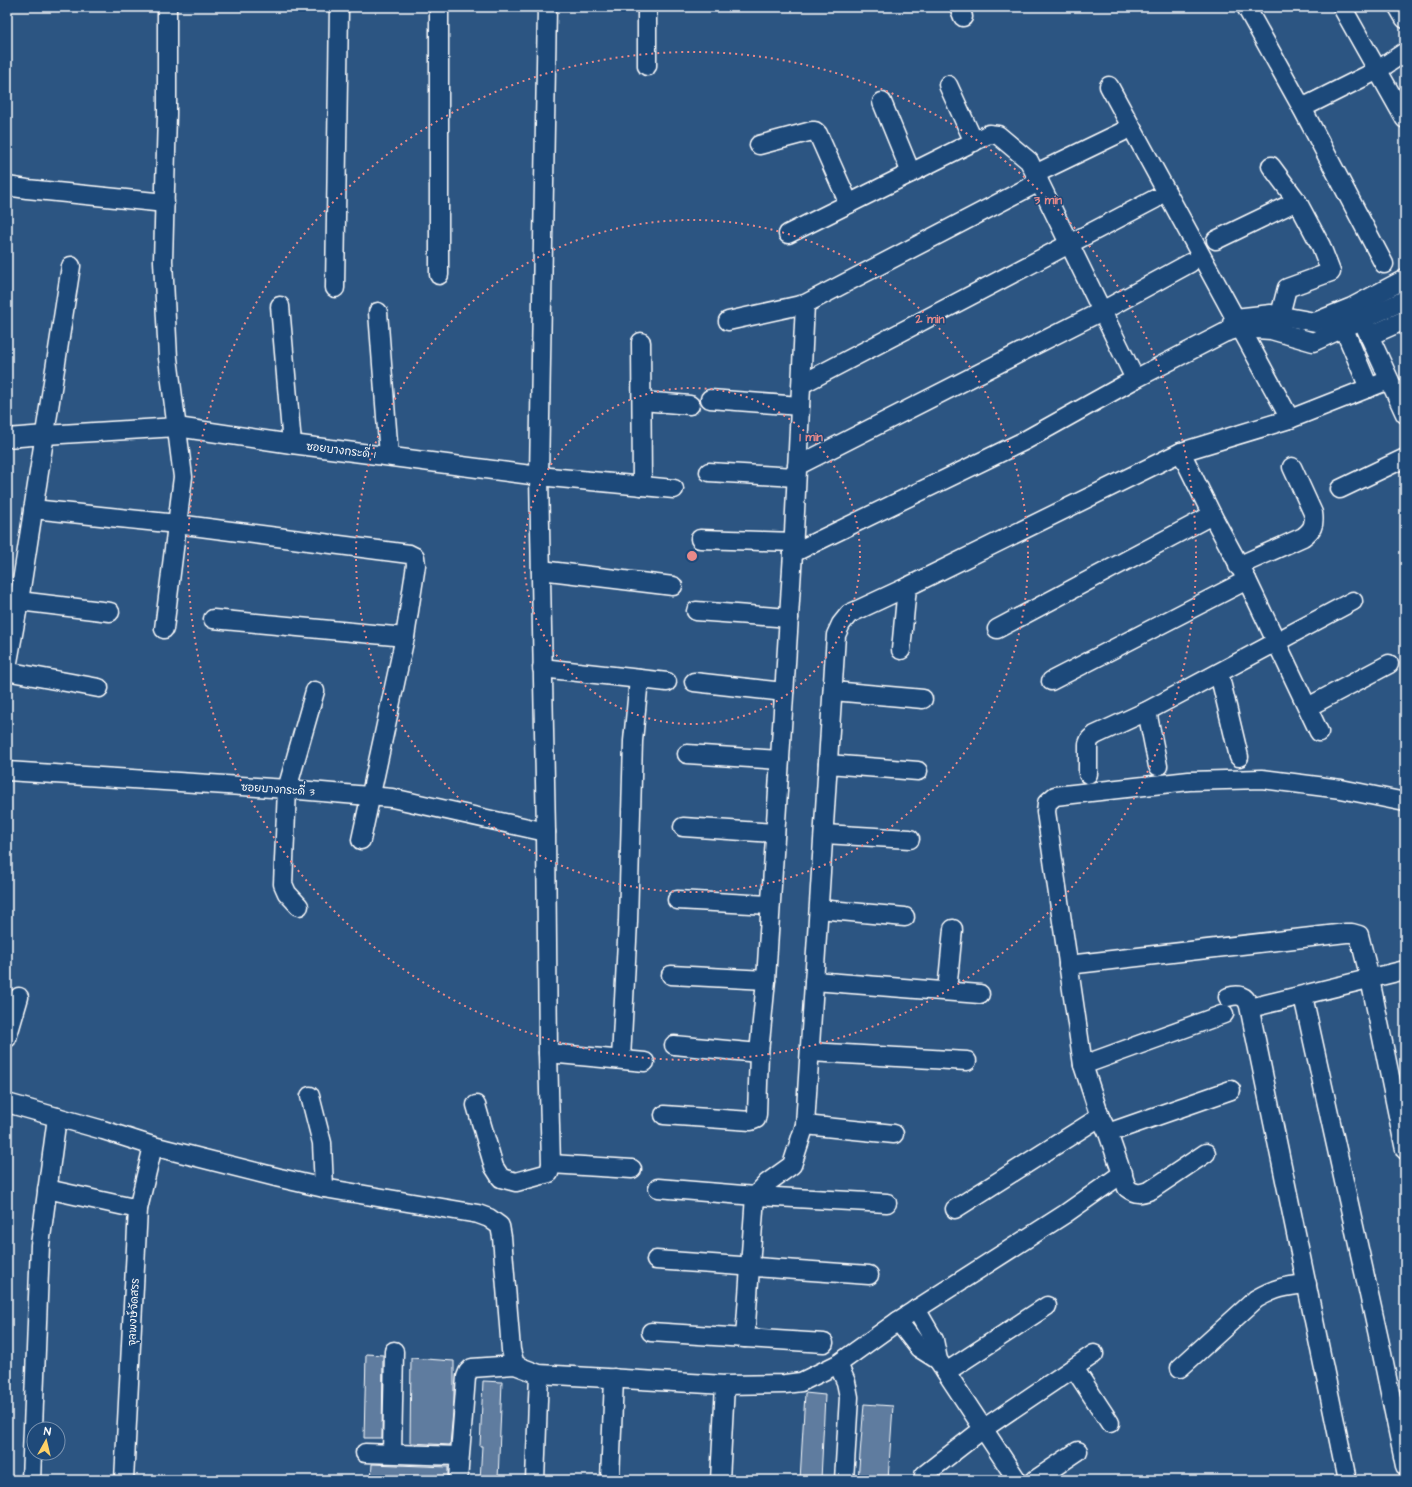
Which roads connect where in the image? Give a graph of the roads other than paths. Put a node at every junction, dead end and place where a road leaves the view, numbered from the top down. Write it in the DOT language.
graph roads {
  1 [pos="167,7"];
  2 [pos="339,7"];
  3 [pos="440,7"];
  4 [pos="548,7"];
  5 [pos="647,7"];
  6 [pos="1246,7"];
  7 [pos="1342,7"];
  8 [pos="1398,7"];
  9 [pos="1405,19"];
  10 [pos="1405,52"];
  11 [pos="647,66"];
  12 [pos="1378,70"];
  13 [pos="948,85"];
  14 [pos="1109,86"];
  15 [pos="882,102"];
  16 [pos="1302,108"];
  17 [pos="1405,119"];
  18 [pos="1122,132"];
  19 [pos="974,142"];
  20 [pos="759,145"];
  21 [pos="1271,166"];
  22 [pos="911,173"];
  23 [pos="1037,178"];
  24 [pos="7,186"];
  25 [pos="1155,199"];
  26 [pos="1297,201"];
  27 [pos="165,203"];
  28 [pos="849,204"];
  29 [pos="788,234"];
  30 [pos="1216,240"];
  31 [pos="1070,244"];
  32 [pos="1190,263"];
  33 [pos="1384,264"];
  34 [pos="71,266"];
  35 [pos="439,275"];
  36 [pos="1405,279"];
  37 [pos="335,288"];
  38 [pos="1405,300"];
  39 [pos="805,304"];
  40 [pos="280,306"];
  41 [pos="1102,311"];
  42 [pos="378,312"];
  43 [pos="1340,320"];
  44 [pos="1362,320"];
  45 [pos="1405,320"];
  46 [pos="728,321"];
  47 [pos="1279,323"];
  48 [pos="1233,326"];
  49 [pos="641,342"];
  50 [pos="1135,379"];
  51 [pos="1389,380"];
  52 [pos="802,384"];
  53 [pos="1369,388"];
  54 [pos="710,399"];
  55 [pos="642,401"];
  56 [pos="690,405"];
  57 [pos="800,406"];
  58 [pos="1405,414"];
  59 [pos="1290,419"];
  60 [pos="177,427"];
  61 [pos="45,435"];
  62 [pos="7,438"];
  63 [pos="292,444"];
  64 [pos="1181,452"];
  65 [pos="389,456"];
  66 [pos="1405,458"];
  67 [pos="1292,466"];
  68 [pos="797,471"];
  69 [pos="709,472"];
  70 [pos="539,476"];
  71 [pos="642,486"];
  72 [pos="674,489"];
  73 [pos="1340,489"];
  74 [pos="33,509"];
  75 [pos="1212,515"];
  76 [pos="177,524"];
  77 [pos="700,540"];
  78 [pos="793,547"];
  79 [pos="541,570"];
  80 [pos="1242,573"];
  81 [pos="673,586"];
  82 [pos="907,587"];
  83 [pos="19,601"];
  84 [pos="1353,601"];
  85 [pos="696,611"];
  86 [pos="110,612"];
  87 [pos="789,618"];
  88 [pos="213,619"];
  89 [pos="164,629"];
  90 [pos="997,629"];
  91 [pos="405,637"];
  92 [pos="1276,642"];
  93 [pos="901,650"];
  94 [pos="1389,664"];
  95 [pos="542,668"];
  96 [pos="1219,673"];
  97 [pos="639,679"];
  98 [pos="1051,681"];
  99 [pos="667,682"];
  100 [pos="694,682"];
  101 [pos="99,688"];
  102 [pos="315,691"];
  103 [pos="833,691"];
  104 [pos="784,692"];
  105 [pos="923,699"];
  106 [pos="1308,707"];
  107 [pos="1147,710"];
  108 [pos="1319,732"];
  109 [pos="687,754"];
  110 [pos="1239,757"];
  111 [pos="780,760"];
  112 [pos="828,764"];
  113 [pos="1158,766"];
  114 [pos="7,771"];
  115 [pos="918,771"];
  116 [pos="1088,774"];
  117 [pos="287,789"];
  118 [pos="371,796"];
  119 [pos="1405,802"];
  120 [pos="683,827"];
  121 [pos="546,832"];
  122 [pos="775,833"];
  123 [pos="824,834"];
  124 [pos="910,839"];
  125 [pos="361,840"];
  126 [pos="677,900"];
  127 [pos="770,905"];
  128 [pos="298,906"];
  129 [pos="819,909"];
  130 [pos="905,917"];
  131 [pos="953,930"];
  132 [pos="1068,965"];
  133 [pos="1405,970"];
  134 [pos="671,975"];
  135 [pos="1370,979"];
  136 [pos="766,980"];
  137 [pos="814,981"];
  138 [pos="947,991"];
  139 [pos="980,994"];
  140 [pos="1303,996"];
  141 [pos="19,997"];
  142 [pos="1250,1008"];
  143 [pos="7,1038"];
  144 [pos="674,1045"];
  145 [pos="548,1052"];
  146 [pos="810,1052"];
  147 [pos="759,1053"];
  148 [pos="621,1059"];
  149 [pos="967,1061"];
  150 [pos="645,1062"];
  151 [pos="1083,1065"];
  152 [pos="1231,1090"];
  153 [pos="310,1096"];
  154 [pos="7,1103"];
  155 [pos="476,1105"];
  156 [pos="664,1115"];
  157 [pos="57,1117"];
  158 [pos="1100,1117"];
  159 [pos="805,1125"];
  160 [pos="1108,1133"];
  161 [pos="894,1134"];
  162 [pos="153,1146"];
  163 [pos="1405,1150"];
  164 [pos="1206,1153"];
  165 [pos="551,1164"];
  166 [pos="632,1169"];
  167 [pos="1122,1173"];
  168 [pos="324,1188"];
  169 [pos="658,1188"];
  170 [pos="47,1189"];
  171 [pos="755,1196"];
  172 [pos="887,1203"];
  173 [pos="138,1209"];
  174 [pos="955,1209"];
  175 [pos="656,1260"];
  176 [pos="750,1267"];
  177 [pos="869,1275"];
  178 [pos="1307,1284"];
  179 [pos="1047,1306"];
  180 [pos="916,1308"];
  181 [pos="898,1321"];
  182 [pos="651,1332"];
  183 [pos="745,1338"];
  184 [pos="824,1343"];
  185 [pos="394,1351"];
  186 [pos="1094,1354"];
  187 [pos="838,1364"];
  188 [pos="515,1365"];
  189 [pos="942,1366"];
  190 [pos="1074,1368"];
  191 [pos="1180,1368"];
  192 [pos="539,1374"];
  193 [pos="614,1378"];
  194 [pos="725,1385"];
  195 [pos="1110,1423"];
  196 [pos="983,1428"];
  197 [pos="1078,1450"];
  198 [pos="365,1452"];
  199 [pos="392,1453"];
  200 [pos="459,1456"];
  201 [pos="1405,1466"];
  202 [pos="924,1475"];
  203 [pos="32,1480"];
  204 [pos="124,1480"];
  205 [pos="458,1480"];
  206 [pos="535,1480"];
  207 [pos="610,1480"];
  208 [pos="720,1480"];
  209 [pos="844,1480"];
  210 [pos="1017,1480"];
  211 [pos="1035,1480"];
  212 [pos="1347,1480"];
  1 -- 27 [label="street"];
  2 -- 37 [label="street"];
  3 -- 35 [label="street"];
  4 -- 70 [label="street"];
  5 -- 11 [label="street"];
  6 -- 16 [label="street"];
  7 -- 12 [label="street"];
  8 -- 9 [label="street"];
  10 -- 12 [label="street"];
  12 -- 16 [label="street"];
  12 -- 17 [label="street"];
  13 -- 19 [label="street"];
  14 -- 48 [label="street"];
  15 -- 22 [label="street"];
  16 -- 33 [label="street"];
  18 -- 23 [label="street"];
  19 -- 22 [label="street"];
  19 -- 23 [label="street"];
  20 -- 28 [label="street"];
  21 -- 26 [label="street"];
  22 -- 28 [label="street"];
  23 -- 31 [label="street"];
  23 -- 39 [label="street"];
  24 -- 27 [label="street"];
  25 -- 31 [label="street"];
  26 -- 30 [label="street"];
  26 -- 47 [label="street"];
  27 -- 60 [label="street"];
  28 -- 29 [label="street"];
  31 -- 41 [label="street"];
  31 -- 52 [label="street"];
  32 -- 41 [label="street"];
  34 -- 61 [label="street"];
  36 -- 44 [label="street"];
  38 -- 44 [label="street"];
  39 -- 46 [label="street"];
  39 -- 52 [label="street"];
  40 -- 63 [label="street"];
  41 -- 50 [label="street"];
  41 -- 68 [label="street"];
  42 -- 65 [label="street"];
  43 -- 44 [label="street"];
  43 -- 47 [label="street"];
  43 -- 53 [label="street"];
  44 -- 45 [label="street"];
  44 -- 51 [label="street"];
  47 -- 48 [label="street"];
  48 -- 50 [label="street"];
  48 -- 59 [label="street"];
  49 -- 55 [label="street"];
  50 -- 78 [label="street"];
  51 -- 53 [label="street"];
  51 -- 58 [label="street"];
  52 -- 57 [label="street"];
  53 -- 59 [label="street"];
  54 -- 57 [label="street"];
  55 -- 56 [label="street"];
  55 -- 71 [label="street"];
  57 -- 68 [label="street"];
  59 -- 64 [label="street"];
  60 -- 61 [label="street, ซอยบางกระดี่ 1"];
  60 -- 63 [label="street, ซอยบางกระดี่ 1"];
  60 -- 76 [label="street"];
  61 -- 62 [label="street, ซอยบางกระดี่ 1"];
  61 -- 74 [label="street"];
  63 -- 65 [label="street, ซอยบางกระดี่ 1"];
  64 -- 75 [label="street"];
  64 -- 82 [label="street"];
  65 -- 70 [label="street, ซอยบางกระดี่ 1"];
  66 -- 73 [label="street"];
  67 -- 80 [label="street"];
  68 -- 69 [label="street"];
  68 -- 78 [label="street"];
  70 -- 71 [label="street, ซอยบางกระดี่ 1"];
  70 -- 79 [label="street"];
  71 -- 72 [label="street, ซอยบางกระดี่ 1"];
  74 -- 76 [label="street"];
  74 -- 83 [label="street"];
  75 -- 80 [label="street"];
  75 -- 90 [label="street"];
  76 -- 89 [label="street"];
  76 -- 91 [label="street"];
  77 -- 78 [label="street"];
  78 -- 87 [label="street"];
  79 -- 81 [label="street"];
  79 -- 95 [label="street"];
  80 -- 92 [label="street"];
  80 -- 98 [label="street"];
  82 -- 93 [label="street"];
  82 -- 103 [label="street"];
  83 -- 86 [label="street"];
  83 -- 101 [label="street"];
  84 -- 92 [label="street"];
  85 -- 87 [label="street"];
  87 -- 104 [label="street"];
  88 -- 91 [label="street"];
  91 -- 118 [label="street"];
  92 -- 96 [label="street"];
  92 -- 106 [label="street"];
  94 -- 106 [label="street"];
  95 -- 97 [label="street"];
  95 -- 121 [label="street"];
  96 -- 107 [label="street"];
  96 -- 110 [label="street"];
  97 -- 99 [label="street"];
  97 -- 148 [label="street"];
  100 -- 104 [label="street"];
  102 -- 117 [label="street"];
  103 -- 105 [label="street"];
  103 -- 112 [label="street"];
  104 -- 111 [label="street"];
  106 -- 108 [label="street"];
  107 -- 113 [label="street"];
  107 -- 116 [label="street"];
  109 -- 111 [label="street"];
  111 -- 122 [label="street"];
  112 -- 115 [label="street"];
  112 -- 123 [label="street"];
  114 -- 117 [label="street, ซอยบางกระดี่ 3"];
  117 -- 118 [label="street, ซอยบางกระดี่ 3"];
  117 -- 128 [label="street"];
  118 -- 121 [label="street, ซอยบางกระดี่ 3"];
  118 -- 125 [label="street"];
  119 -- 132 [label="street"];
  120 -- 122 [label="street"];
  121 -- 145 [label="street"];
  122 -- 127 [label="street"];
  123 -- 124 [label="street"];
  123 -- 129 [label="street"];
  126 -- 127 [label="street"];
  127 -- 136 [label="street"];
  129 -- 130 [label="street"];
  129 -- 137 [label="street"];
  131 -- 138 [label="street"];
  132 -- 135 [label="street"];
  132 -- 151 [label="street"];
  133 -- 135 [label="street"];
  134 -- 136 [label="street"];
  135 -- 140 [label="street"];
  135 -- 163 [label="street"];
  136 -- 147 [label="street"];
  137 -- 138 [label="street"];
  137 -- 146 [label="street"];
  138 -- 139 [label="street"];
  140 -- 142 [label="street"];
  140 -- 201 [label="street"];
  141 -- 143 [label="street"];
  142 -- 151 [label="street"];
  142 -- 178 [label="street"];
  144 -- 147 [label="street"];
  145 -- 148 [label="street"];
  145 -- 165 [label="street"];
  146 -- 149 [label="street"];
  146 -- 159 [label="street"];
  147 -- 156 [label="street"];
  148 -- 150 [label="street"];
  151 -- 158 [label="street"];
  152 -- 160 [label="street"];
  153 -- 168 [label="street"];
  154 -- 157 [label="street"];
  155 -- 165 [label="street"];
  157 -- 162 [label="street"];
  157 -- 170 [label="street"];
  158 -- 160 [label="street"];
  158 -- 174 [label="street"];
  159 -- 161 [label="street"];
  159 -- 171 [label="street"];
  160 -- 167 [label="street"];
  162 -- 168 [label="street"];
  162 -- 173 [label="street, จุลพงษ์จัดสรร"];
  164 -- 167 [label="street"];
  165 -- 166 [label="street"];
  167 -- 180 [label="street"];
  168 -- 188 [label="street"];
  169 -- 171 [label="street"];
  170 -- 173 [label="street"];
  170 -- 203 [label="street"];
  171 -- 172 [label="street"];
  171 -- 176 [label="street"];
  173 -- 204 [label="street, จุลพงษ์จัดสรร"];
  175 -- 176 [label="street"];
  176 -- 177 [label="street"];
  176 -- 183 [label="street"];
  178 -- 191 [label="street"];
  178 -- 212 [label="street"];
  179 -- 189 [label="street"];
  180 -- 181 [label="street"];
  180 -- 189 [label="street"];
  181 -- 187 [label="street"];
  181 -- 189 [label="street"];
  182 -- 183 [label="street"];
  183 -- 184 [label="street"];
  185 -- 199 [label="street"];
  186 -- 190 [label="street"];
  187 -- 194 [label="street"];
  187 -- 209 [label="street"];
  188 -- 192 [label="street"];
  188 -- 200 [label="street"];
  189 -- 196 [label="street"];
  190 -- 195 [label="street"];
  190 -- 196 [label="street"];
  192 -- 193 [label="street"];
  192 -- 206 [label="street"];
  193 -- 194 [label="street"];
  193 -- 207 [label="street"];
  194 -- 208 [label="street"];
  196 -- 202 [label="street"];
  196 -- 210 [label="street"];
  197 -- 211 [label="street"];
  198 -- 199 [label="street"];
  199 -- 200 [label="street"];
  200 -- 205 [label="street"];
}
